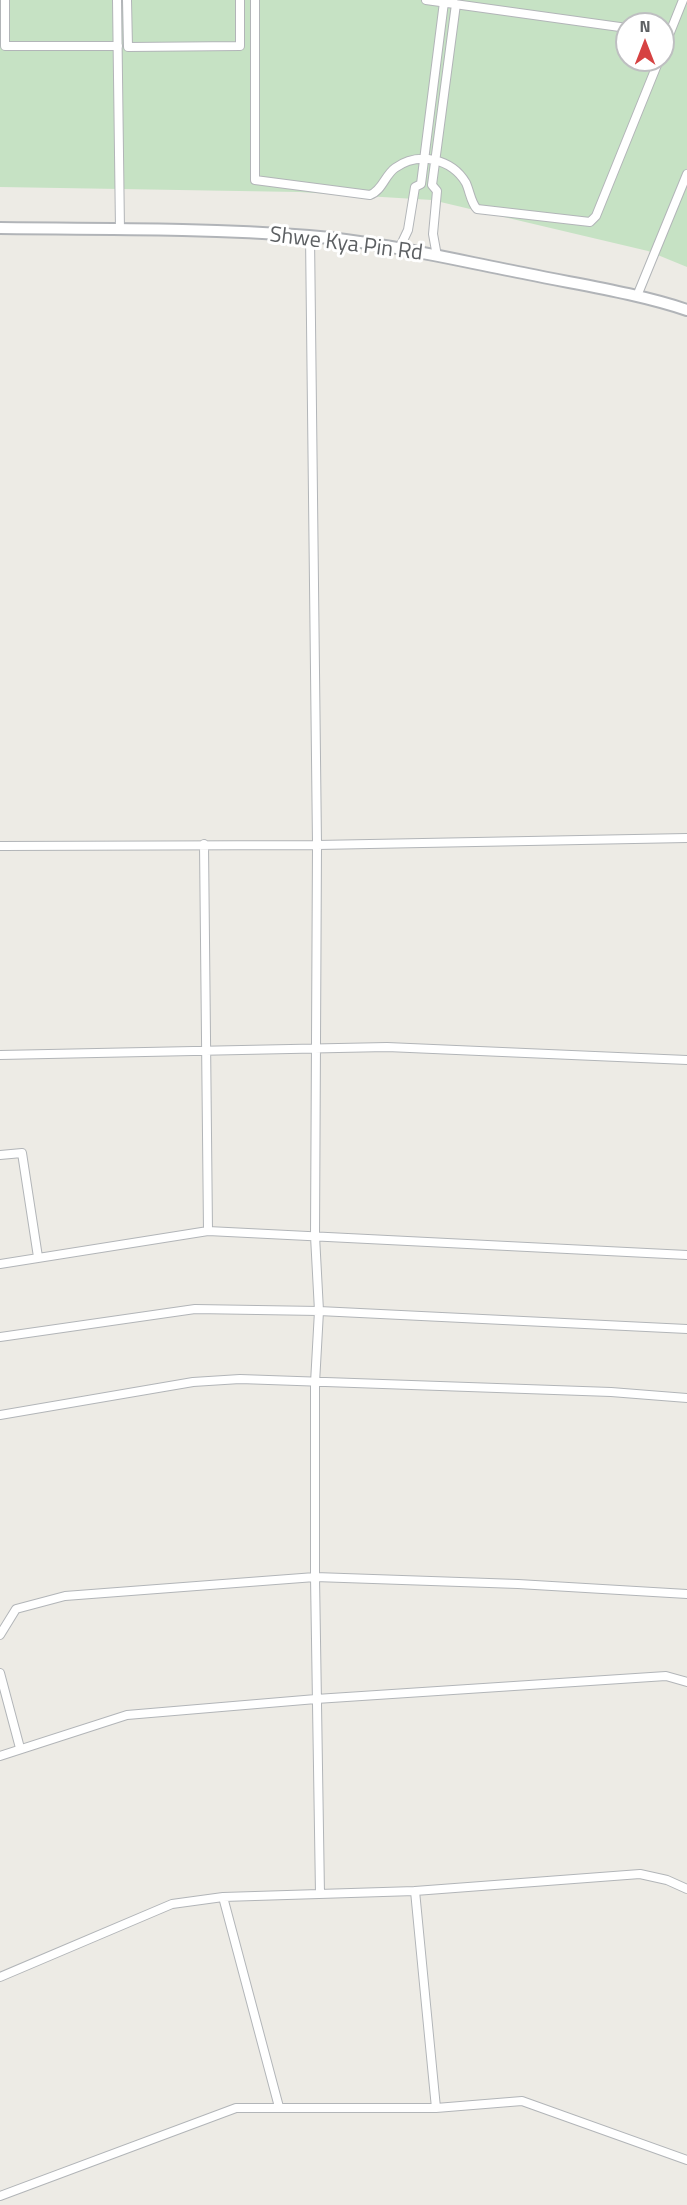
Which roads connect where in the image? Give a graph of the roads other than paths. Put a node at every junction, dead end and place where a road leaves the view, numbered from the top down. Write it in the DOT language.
graph roads {
  1 [pos="5,0"];
  2 [pos="117,0"];
  3 [pos="127,0"];
  4 [pos="240,0"];
  5 [pos="255,0"];
  6 [pos="426,0"];
  7 [pos="683,0"];
  8 [pos="450,2"];
  9 [pos="675,16"];
  10 [pos="615,26"];
  11 [pos="118,46"];
  12 [pos="654,72"];
  13 [pos="424,159"];
  14 [pos="435,160"];
  15 [pos="687,174"];
  16 [pos="0,228"];
  17 [pos="120,230"];
  18 [pos="310,236"];
  19 [pos="399,249"];
  20 [pos="437,256"];
  21 [pos="637,296"];
  22 [pos="687,310"];
  23 [pos="687,838"];
  24 [pos="204,844"];
  25 [pos="317,845"];
  26 [pos="0,846"];
  27 [pos="315,1049"];
  28 [pos="205,1053"];
  29 [pos="0,1055"];
  30 [pos="687,1060"];
  31 [pos="0,1155"];
  32 [pos="208,1231"];
  33 [pos="315,1236"];
  34 [pos="687,1255"];
  35 [pos="38,1257"];
  36 [pos="0,1264"];
  37 [pos="319,1311"];
  38 [pos="687,1329"];
  39 [pos="0,1337"];
  40 [pos="315,1383"];
  41 [pos="687,1398"];
  42 [pos="0,1415"];
  43 [pos="315,1577"];
  44 [pos="687,1594"];
  45 [pos="0,1635"];
  46 [pos="0,1672"];
  47 [pos="687,1682"];
  48 [pos="316,1699"];
  49 [pos="20,1748"];
  50 [pos="0,1756"];
  51 [pos="687,1889"];
  52 [pos="415,1891"];
  53 [pos="320,1894"];
  54 [pos="223,1897"];
  55 [pos="0,1977"];
  56 [pos="279,2107"];
  57 [pos="436,2108"];
  58 [pos="687,2160"];
  59 [pos="0,2196"];
  1 -- 11 [label="street"];
  2 -- 11 [label="street"];
  3 -- 4 [label="street"];
  5 -- 13 [label="street"];
  6 -- 8 [label="street"];
  7 -- 9 [label="street"];
  8 -- 10 [label="street"];
  8 -- 13 [label="street"];
  8 -- 14 [label="street"];
  11 -- 17 [label="street"];
  12 -- 14 [label="street"];
  13 -- 14 [label="street"];
  13 -- 19 [label="street"];
  14 -- 20 [label="street"];
  15 -- 21 [label="street"];
  16 -- 17 [label="street, Shwe Kya Pin Rd"];
  17 -- 18 [label="street, Shwe Kya Pin Rd"];
  18 -- 19 [label="street, Shwe Kya Pin Rd"];
  18 -- 25 [label="street"];
  19 -- 20 [label="street, Shwe Kya Pin Rd"];
  20 -- 21 [label="street, Shwe Kya Pin Rd"];
  21 -- 22 [label="street, Shwe Kya Pin Rd"];
  23 -- 25 [label="street"];
  24 -- 25 [label="street"];
  24 -- 26 [label="street"];
  24 -- 28 [label="street"];
  25 -- 27 [label="street"];
  27 -- 28 [label="street"];
  27 -- 30 [label="street"];
  27 -- 33 [label="street"];
  28 -- 29 [label="street"];
  28 -- 32 [label="street"];
  31 -- 35 [label="street"];
  32 -- 33 [label="street"];
  32 -- 35 [label="street"];
  33 -- 34 [label="street"];
  33 -- 37 [label="street"];
  35 -- 36 [label="street"];
  37 -- 38 [label="street"];
  37 -- 39 [label="street"];
  37 -- 40 [label="street"];
  40 -- 41 [label="street"];
  40 -- 42 [label="street"];
  40 -- 43 [label="street"];
  43 -- 44 [label="street"];
  43 -- 45 [label="street"];
  43 -- 48 [label="street"];
  46 -- 49 [label="street"];
  47 -- 48 [label="street"];
  48 -- 49 [label="street"];
  48 -- 53 [label="street"];
  49 -- 50 [label="street"];
  51 -- 52 [label="street"];
  52 -- 53 [label="street"];
  52 -- 57 [label="street"];
  53 -- 54 [label="street"];
  54 -- 55 [label="street"];
  54 -- 56 [label="street"];
  56 -- 57 [label="street"];
  56 -- 59 [label="street"];
  57 -- 58 [label="street"];
}
